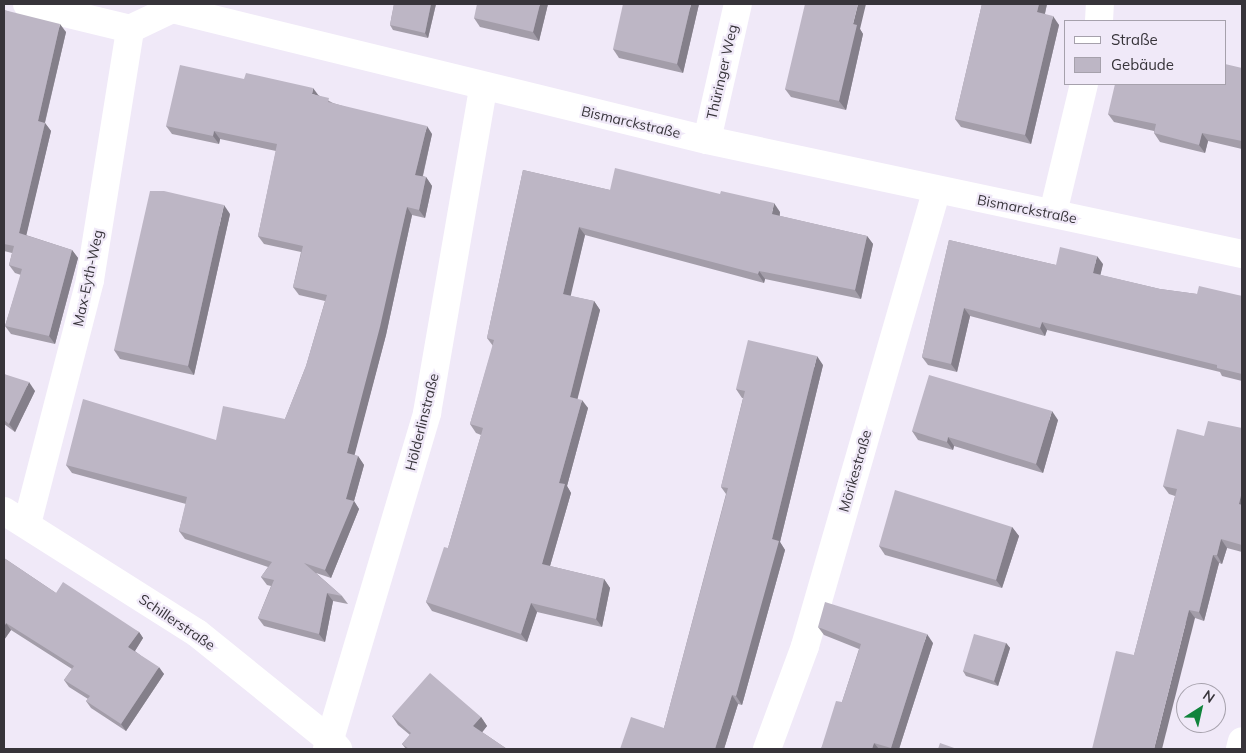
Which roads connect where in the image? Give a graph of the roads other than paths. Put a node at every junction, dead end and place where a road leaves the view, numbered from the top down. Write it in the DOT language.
graph roads {
  1 [pos="27,4"];
  2 [pos="738,4"];
  3 [pos="1100,4"];
  4 [pos="173,6"];
  5 [pos="1099,20"];
  6 [pos="130,29"];
  7 [pos="1084,85"];
  8 [pos="484,88"];
  9 [pos="707,140"];
  10 [pos="936,191"];
  11 [pos="1053,213"];
  12 [pos="1242,254"];
  13 [pos="15,517"];
  14 [pos="1242,742"];
  15 [pos="332,746"];
  16 [pos="767,749"];
  17 [pos="1240,749"];
  1 -- 6 [label="street"];
  2 -- 9 [label="street, Thüringer Weg"];
  3 -- 5 [label="street"];
  4 -- 6 [label="street, Bismarckstraße"];
  4 -- 8 [label="street, Bismarckstraße"];
  6 -- 13 [label="street, Max-Eyth-Weg"];
  7 -- 11 [label="street"];
  8 -- 9 [label="street, Bismarckstraße"];
  8 -- 15 [label="street, Hölderlinstraße"];
  9 -- 10 [label="street, Bismarckstraße"];
  10 -- 11 [label="street, Bismarckstraße"];
  10 -- 16 [label="street, Mörikestraße"];
  11 -- 12 [label="street, Bismarckstraße"];
  13 -- 15 [label="street, Schillerstraße"];
  14 -- 17 [label="street"];
}
